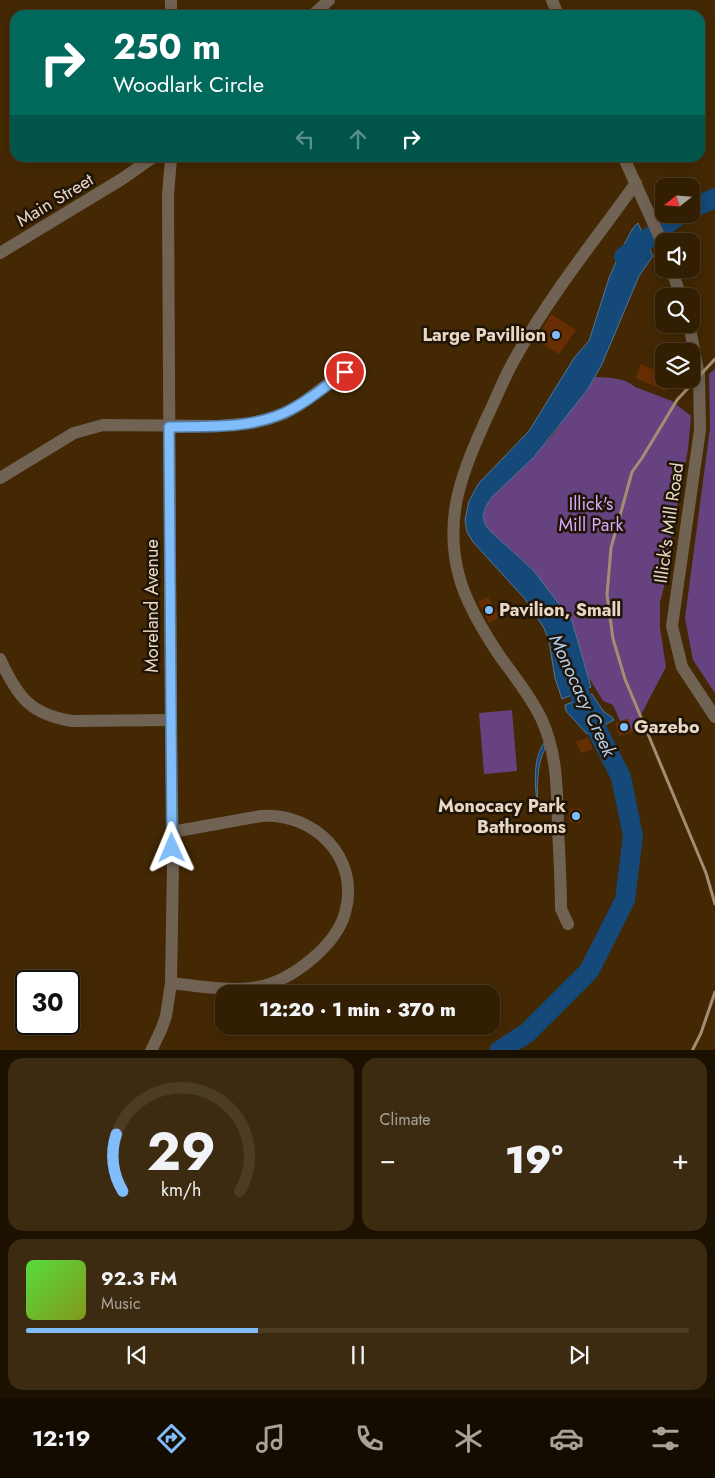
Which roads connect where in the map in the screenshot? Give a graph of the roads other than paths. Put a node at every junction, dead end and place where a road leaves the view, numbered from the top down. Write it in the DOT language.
graph roads {
  1 [pos="329,0"];
  2 [pos="318,10"];
  3 [pos="146,162"];
  4 [pos="171,162"];
  5 [pos="626,162"];
  6 [pos="636,183"];
  7 [pos="658,233"];
  8 [pos="0,254"];
  9 [pos="691,333"];
  10 [pos="345,372"];
  11 [pos="169,427"];
  12 [pos="0,478"];
  13 [pos="0,659"];
  14 [pos="715,717"];
  15 [pos="171,720"];
  16 [pos="172,832"];
  17 [pos="568,924"];
  18 [pos="171,983"];
  19 [pos="152,1050"];
  1 -- 2 [label="street"];
  3 -- 8 [label="street, Main Street"];
  4 -- 11 [label="street, Moreland Avenue"];
  5 -- 6 [label="street"];
  6 -- 7 [label="street"];
  6 -- 17 [label="street"];
  9 -- 14 [label="street, Illick's Mill Road"];
  10 -- 11 [label="street"];
  11 -- 12 [label="street"];
  11 -- 15 [label="street, Moreland Avenue"];
  13 -- 15 [label="street"];
  15 -- 16 [label="street, Moreland Avenue"];
  16 -- 18 [label="street, Moreland Avenue"];
  16 -- 18 [label="street"];
  18 -- 19 [label="street, Moreland Avenue"];
}
